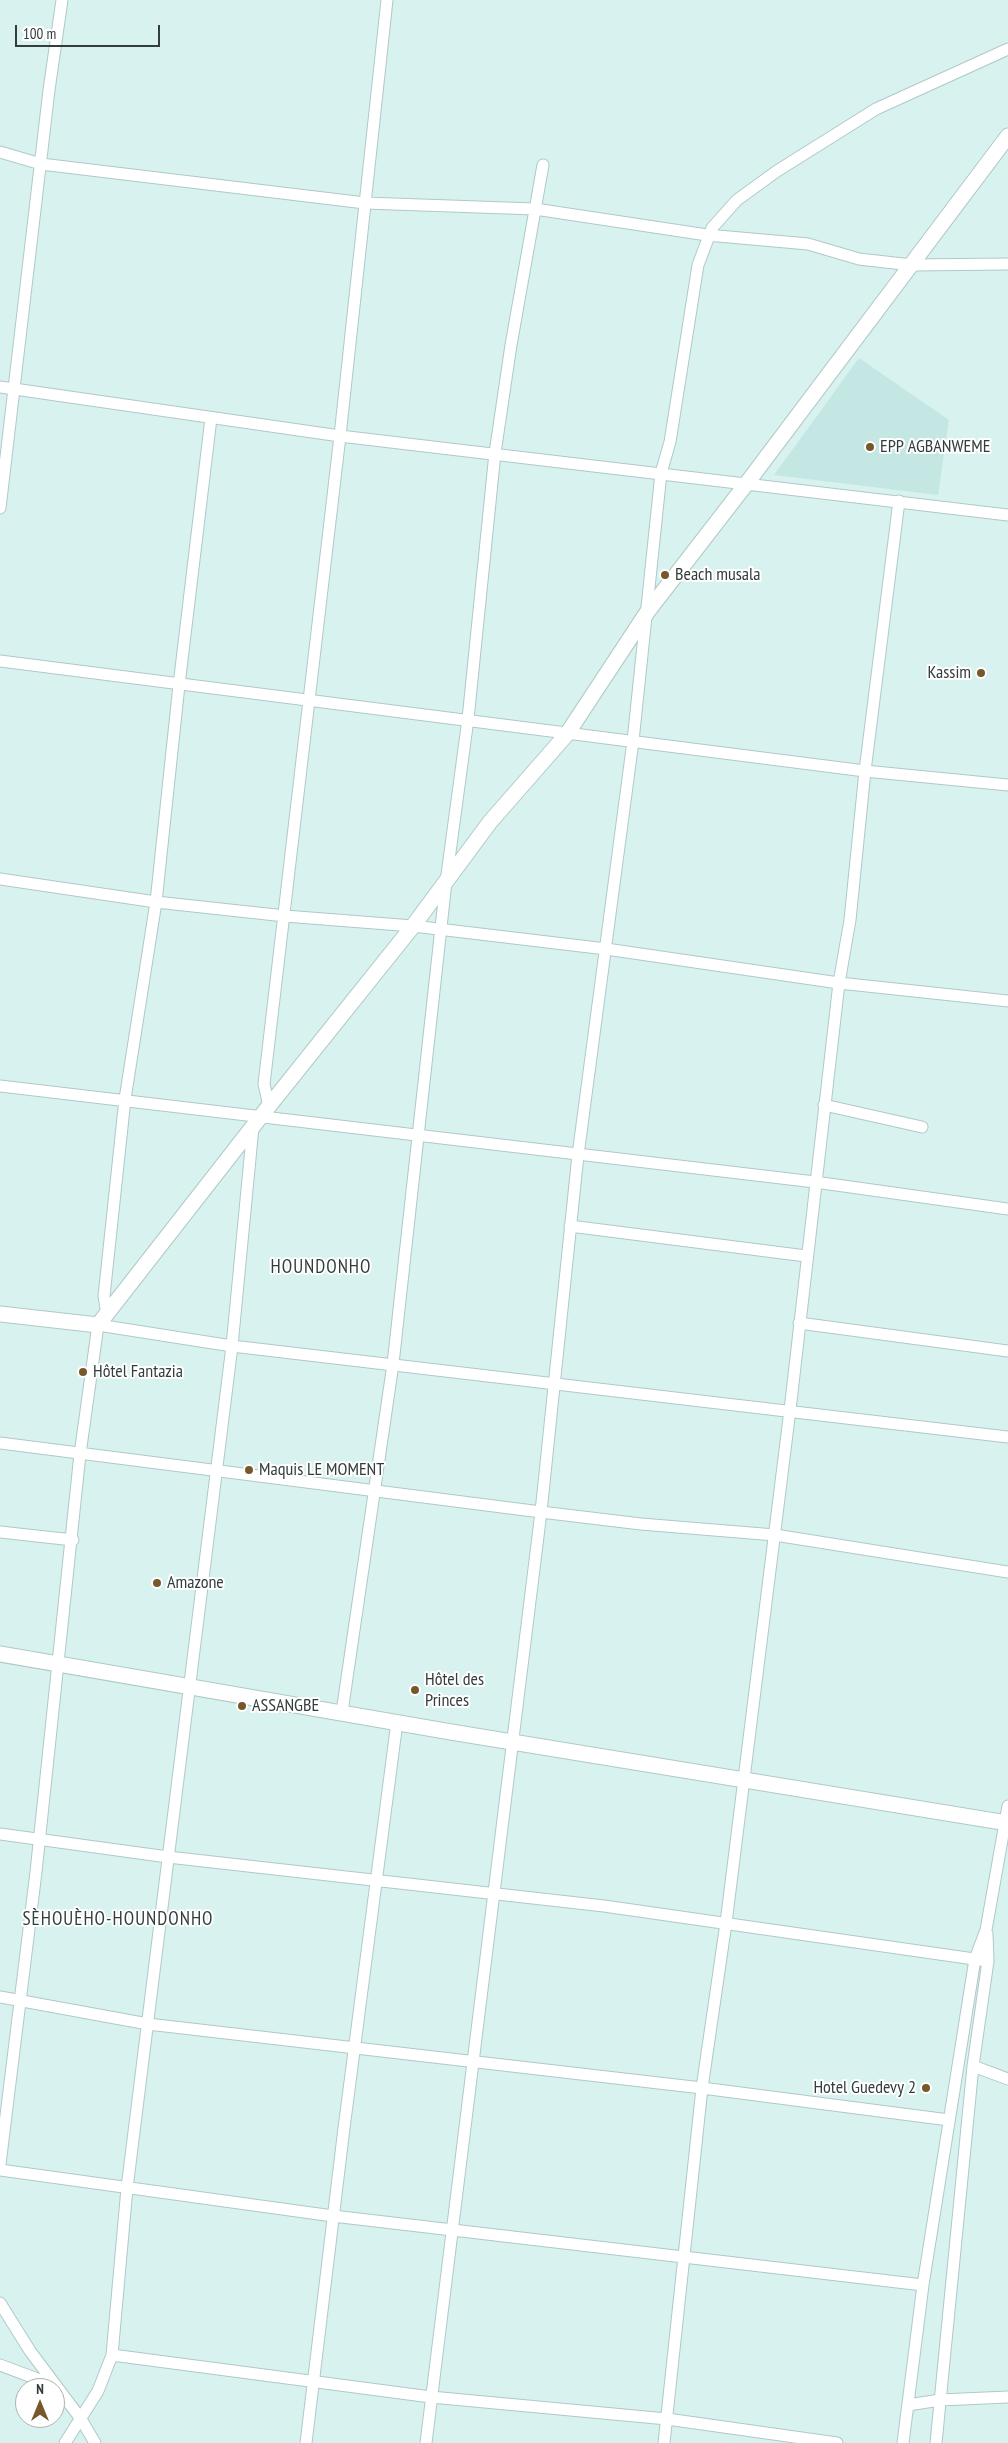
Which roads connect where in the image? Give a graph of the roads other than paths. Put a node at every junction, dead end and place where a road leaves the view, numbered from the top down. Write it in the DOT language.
graph roads {
  1 [pos="62,0"];
  2 [pos="387,0"];
  3 [pos="1008,49"];
  4 [pos="1008,136"];
  5 [pos="0,152"];
  6 [pos="41,164"];
  7 [pos="543,165"];
  8 [pos="365,203"];
  9 [pos="535,209"];
  10 [pos="707,235"];
  11 [pos="1008,264"];
  12 [pos="912,265"];
  13 [pos="0,387"];
  14 [pos="16,390"];
  15 [pos="211,418"];
  16 [pos="340,436"];
  17 [pos="496,453"];
  18 [pos="661,473"];
  19 [pos="747,483"];
  20 [pos="899,501"];
  21 [pos="0,508"];
  22 [pos="1008,515"];
  23 [pos="648,611"];
  24 [pos="0,661"];
  25 [pos="179,685"];
  26 [pos="308,701"];
  27 [pos="468,719"];
  28 [pos="567,734"];
  29 [pos="633,741"];
  30 [pos="865,771"];
  31 [pos="1008,785"];
  32 [pos="0,879"];
  33 [pos="446,882"];
  34 [pos="156,902"];
  35 [pos="285,916"];
  36 [pos="413,926"];
  37 [pos="442,931"];
  38 [pos="606,949"];
  39 [pos="839,983"];
  40 [pos="1008,1001"];
  41 [pos="0,1086"];
  42 [pos="125,1099"];
  43 [pos="824,1105"];
  44 [pos="261,1116"];
  45 [pos="922,1127"];
  46 [pos="419,1135"];
  47 [pos="578,1155"];
  48 [pos="816,1182"];
  49 [pos="1008,1209"];
  50 [pos="570,1226"];
  51 [pos="806,1256"];
  52 [pos="0,1314"];
  53 [pos="103,1320"];
  54 [pos="799,1323"];
  55 [pos="232,1346"];
  56 [pos="1008,1351"];
  57 [pos="393,1364"];
  58 [pos="554,1382"];
  59 [pos="790,1410"];
  60 [pos="1008,1437"];
  61 [pos="0,1443"];
  62 [pos="80,1454"];
  63 [pos="216,1471"];
  64 [pos="376,1491"];
  65 [pos="541,1512"];
  66 [pos="0,1532"];
  67 [pos="775,1535"];
  68 [pos="72,1540"];
  69 [pos="1008,1572"];
  70 [pos="0,1654"];
  71 [pos="59,1666"];
  72 [pos="189,1687"];
  73 [pos="342,1712"];
  74 [pos="397,1722"];
  75 [pos="512,1741"];
  76 [pos="743,1781"];
  77 [pos="1008,1806"];
  78 [pos="1007,1822"];
  79 [pos="0,1834"];
  80 [pos="39,1838"];
  81 [pos="168,1857"];
  82 [pos="377,1881"];
  83 [pos="493,1893"];
  84 [pos="726,1923"];
  85 [pos="986,1930"];
  86 [pos="975,1959"];
  87 [pos="988,1961"];
  88 [pos="0,1997"];
  89 [pos="21,2000"];
  90 [pos="148,2024"];
  91 [pos="356,2048"];
  92 [pos="471,2062"];
  93 [pos="973,2066"];
  94 [pos="1008,2079"];
  95 [pos="702,2088"];
  96 [pos="949,2120"];
  97 [pos="0,2164"];
  98 [pos="0,2170"];
  99 [pos="127,2188"];
  100 [pos="938,2198"];
  101 [pos="960,2201"];
  102 [pos="333,2216"];
  103 [pos="452,2230"];
  104 [pos="685,2257"];
  105 [pos="923,2285"];
  106 [pos="0,2303"];
  107 [pos="112,2356"];
  108 [pos="0,2365"];
  109 [pos="35,2378"];
  110 [pos="50,2378"];
  111 [pos="315,2381"];
  112 [pos="1008,2397"];
  113 [pos="65,2398"];
  114 [pos="431,2398"];
  115 [pos="940,2400"];
  116 [pos="908,2405"];
  117 [pos="81,2419"];
  118 [pos="667,2419"];
  119 [pos="65,2443"];
  120 [pos="95,2443"];
  121 [pos="306,2443"];
  122 [pos="426,2443"];
  123 [pos="664,2443"];
  124 [pos="837,2443"];
  125 [pos="903,2443"];
  126 [pos="936,2443"];
  1 -- 6 [label="street"];
  2 -- 8 [label="street"];
  3 -- 10 [label="street"];
  4 -- 12 [label="main road"];
  5 -- 6 [label="street"];
  6 -- 8 [label="street"];
  6 -- 14 [label="street"];
  7 -- 9 [label="street"];
  8 -- 9 [label="street"];
  8 -- 16 [label="street"];
  9 -- 10 [label="street"];
  9 -- 17 [label="street"];
  10 -- 12 [label="street"];
  10 -- 18 [label="street"];
  11 -- 12 [label="street"];
  12 -- 19 [label="main road"];
  13 -- 14 [label="street"];
  14 -- 15 [label="street"];
  14 -- 21 [label="street"];
  15 -- 16 [label="street"];
  15 -- 25 [label="street"];
  16 -- 17 [label="street"];
  16 -- 26 [label="street"];
  17 -- 18 [label="street"];
  17 -- 27 [label="street"];
  18 -- 19 [label="street"];
  18 -- 23 [label="street"];
  19 -- 20 [label="street"];
  19 -- 23 [label="main road"];
  20 -- 22 [label="street"];
  20 -- 30 [label="street"];
  23 -- 28 [label="main road"];
  23 -- 29 [label="street"];
  24 -- 25 [label="street"];
  25 -- 26 [label="street"];
  25 -- 34 [label="street"];
  26 -- 27 [label="street"];
  26 -- 35 [label="street"];
  27 -- 28 [label="street"];
  27 -- 33 [label="street"];
  28 -- 29 [label="street"];
  28 -- 33 [label="main road"];
  29 -- 30 [label="street"];
  29 -- 38 [label="street"];
  30 -- 31 [label="street"];
  30 -- 39 [label="street"];
  32 -- 34 [label="street"];
  33 -- 36 [label="main road"];
  33 -- 37 [label="street"];
  34 -- 35 [label="street"];
  34 -- 42 [label="street"];
  35 -- 36 [label="street"];
  35 -- 44 [label="street"];
  36 -- 37 [label="street"];
  36 -- 44 [label="main road"];
  37 -- 38 [label="street"];
  37 -- 46 [label="street"];
  38 -- 39 [label="street"];
  38 -- 47 [label="street"];
  39 -- 40 [label="street"];
  39 -- 43 [label="street"];
  41 -- 42 [label="street"];
  42 -- 44 [label="street"];
  42 -- 53 [label="street"];
  43 -- 45 [label="street"];
  43 -- 48 [label="street"];
  44 -- 46 [label="street"];
  44 -- 53 [label="main road"];
  44 -- 55 [label="street"];
  46 -- 47 [label="street"];
  46 -- 57 [label="street"];
  47 -- 48 [label="street"];
  47 -- 50 [label="street"];
  48 -- 49 [label="street"];
  48 -- 51 [label="street"];
  50 -- 51 [label="street"];
  50 -- 58 [label="street"];
  51 -- 54 [label="street"];
  52 -- 53 [label="main road"];
  53 -- 55 [label="street"];
  53 -- 62 [label="street"];
  54 -- 56 [label="street"];
  54 -- 59 [label="street"];
  55 -- 57 [label="street"];
  55 -- 63 [label="street"];
  57 -- 58 [label="street"];
  57 -- 64 [label="street"];
  58 -- 59 [label="street"];
  58 -- 65 [label="street"];
  59 -- 60 [label="street"];
  59 -- 67 [label="street"];
  61 -- 62 [label="street"];
  62 -- 63 [label="street"];
  62 -- 68 [label="street"];
  63 -- 64 [label="street"];
  63 -- 72 [label="street"];
  64 -- 65 [label="street"];
  64 -- 73 [label="street"];
  65 -- 67 [label="street"];
  65 -- 75 [label="street"];
  66 -- 68 [label="street"];
  67 -- 69 [label="street"];
  67 -- 76 [label="street"];
  68 -- 71 [label="street"];
  70 -- 71 [label="main road"];
  71 -- 72 [label="main road"];
  71 -- 80 [label="street"];
  72 -- 73 [label="main road"];
  72 -- 81 [label="street"];
  73 -- 74 [label="main road"];
  74 -- 75 [label="main road"];
  74 -- 82 [label="street"];
  75 -- 76 [label="main road"];
  75 -- 83 [label="street"];
  76 -- 78 [label="main road"];
  76 -- 84 [label="street"];
  77 -- 78 [label="street"];
  78 -- 85 [label="street"];
  79 -- 80 [label="street"];
  80 -- 81 [label="street"];
  80 -- 89 [label="street"];
  81 -- 82 [label="street"];
  81 -- 90 [label="street"];
  82 -- 83 [label="street"];
  82 -- 91 [label="street"];
  83 -- 84 [label="street"];
  83 -- 92 [label="street"];
  84 -- 86 [label="street"];
  84 -- 95 [label="street"];
  85 -- 86 [label="street"];
  85 -- 87 [label="street"];
  86 -- 87 [label="street"];
  86 -- 96 [label="street"];
  87 -- 93 [label="street"];
  88 -- 89 [label="street"];
  89 -- 90 [label="street"];
  89 -- 97 [label="street"];
  90 -- 91 [label="street"];
  90 -- 99 [label="street"];
  91 -- 92 [label="street"];
  91 -- 102 [label="street"];
  92 -- 95 [label="street"];
  92 -- 103 [label="street"];
  93 -- 94 [label="street"];
  93 -- 101 [label="street"];
  95 -- 96 [label="street"];
  95 -- 104 [label="street"];
  96 -- 100 [label="street"];
  98 -- 99 [label="street"];
  99 -- 102 [label="street"];
  99 -- 107 [label="street"];
  100 -- 101 [label="street"];
  100 -- 105 [label="street"];
  101 -- 115 [label="street"];
  102 -- 103 [label="street"];
  102 -- 111 [label="street"];
  103 -- 104 [label="street"];
  103 -- 114 [label="street"];
  104 -- 105 [label="street"];
  104 -- 118 [label="street"];
  105 -- 116 [label="street"];
  106 -- 110 [label="street"];
  107 -- 111 [label="street"];
  107 -- 117 [label="street"];
  108 -- 109 [label="street"];
  111 -- 114 [label="street"];
  111 -- 121 [label="street"];
  112 -- 115 [label="street"];
  113 -- 117 [label="street"];
  114 -- 118 [label="street"];
  114 -- 122 [label="street"];
  115 -- 116 [label="street"];
  115 -- 126 [label="street"];
  116 -- 125 [label="street"];
  117 -- 119 [label="street"];
  117 -- 120 [label="street"];
  118 -- 123 [label="street"];
  118 -- 124 [label="street"];
}
